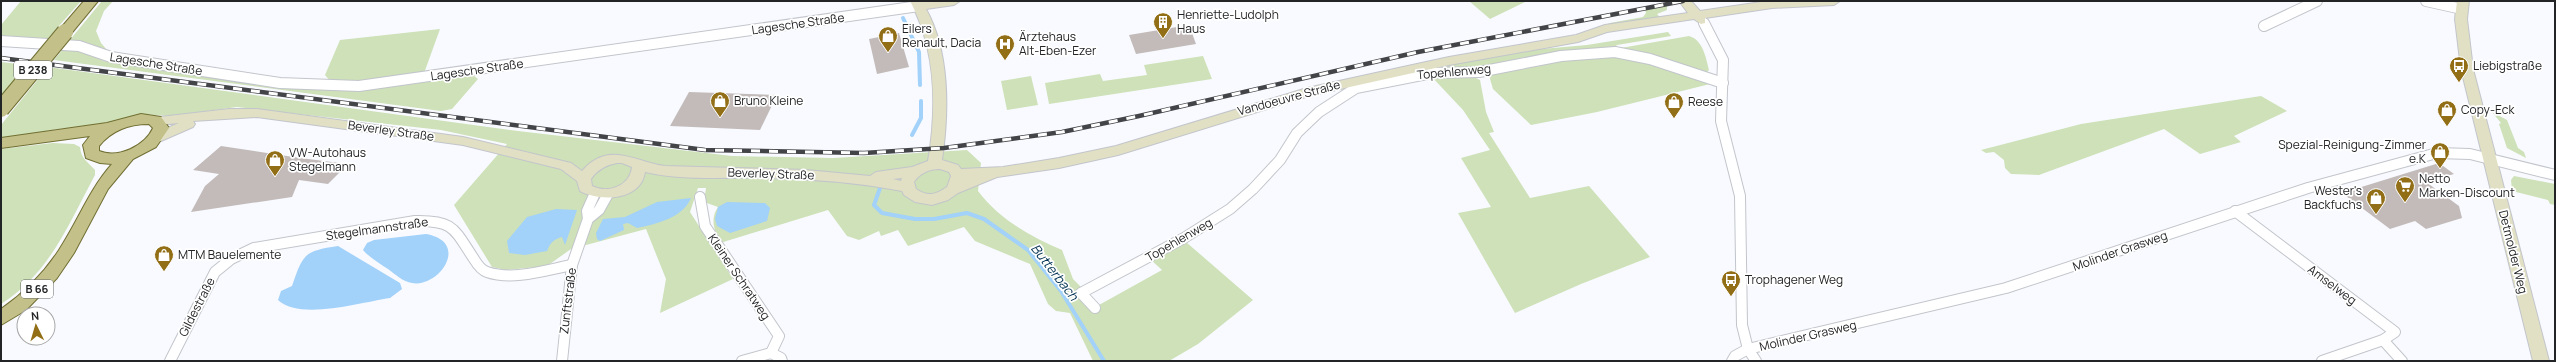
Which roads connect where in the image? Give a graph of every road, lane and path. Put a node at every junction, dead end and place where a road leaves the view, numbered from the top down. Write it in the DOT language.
graph roads {
  1 [pos="91,1"];
  2 [pos="954,1"];
  3 [pos="1685,1"];
  4 [pos="2316,1"];
  5 [pos="2426,1"];
  6 [pos="1830,2"];
  7 [pos="918,4"];
  8 [pos="2463,5"];
  9 [pos="1700,19"];
  10 [pos="2264,26"];
  11 [pos="1,42"];
  12 [pos="1723,83"];
  13 [pos="1,109"];
  14 [pos="213,115"];
  15 [pos="156,121"];
  16 [pos="112,127"];
  17 [pos="42,137"];
  18 [pos="156,138"];
  19 [pos="1,144"];
  20 [pos="91,145"];
  21 [pos="129,154"];
  22 [pos="103,158"];
  23 [pos="2490,160"];
  24 [pos="600,163"];
  25 [pos="934,164"];
  26 [pos="566,166"];
  27 [pos="639,166"];
  28 [pos="913,172"];
  29 [pos="1003,172"];
  30 [pos="676,174"];
  31 [pos="958,174"];
  32 [pos="2555,175"];
  33 [pos="866,178"];
  34 [pos="584,179"];
  35 [pos="633,182"];
  36 [pos="102,186"];
  37 [pos="907,187"];
  38 [pos="954,189"];
  39 [pos="602,194"];
  40 [pos="700,197"];
  41 [pos="2235,211"];
  42 [pos="231,259"];
  43 [pos="572,265"];
  44 [pos="1095,308"];
  45 [pos="1,318"];
  46 [pos="2383,340"];
  47 [pos="1748,349"];
  48 [pos="772,353"];
  49 [pos="170,361"];
  50 [pos="562,361"];
  51 [pos="742,361"];
  52 [pos="782,361"];
  53 [pos="1732,361"];
  54 [pos="1756,361"];
  55 [pos="2322,361"];
  56 [pos="2402,361"];
  57 [pos="2541,361"];
  1 -- 13 [label="main road, B 238, bridge"];
  2 -- 7 [label="street, Lagesche Straße"];
  3 -- 9 [label="street"];
  4 -- 10 [label="street"];
  5 -- 8 [label="street"];
  6 -- 9 [label="street, Vandoeuvre Straße"];
  7 -- 11 [label="street, Lagesche Straße"];
  7 -- 25 [label="street"];
  8 -- 23 [label="street, Detmolder Weg"];
  9 -- 12 [label="street"];
  9 -- 29 [label="street, Vandoeuvre Straße"];
  12 -- 44 [label="street, Topehlenweg"];
  12 -- 47 [label="street"];
  14 -- 15 [label="street, Beverley Straße"];
  14 -- 18 [label="street, Beverley Straße"];
  14 -- 26 [label="street, Beverley Straße"];
  15 -- 16 [label="main road"];
  15 -- 18 [label="main road"];
  16 -- 17 [label="main road"];
  16 -- 20 [label="main road"];
  17 -- 19 [label="main road"];
  17 -- 20 [label="main road"];
  18 -- 21 [label="main road"];
  20 -- 22 [label="main road"];
  21 -- 22 [label="main road"];
  21 -- 36 [label="main road, B 66"];
  22 -- 36 [label="main road, B 66"];
  23 -- 32 [label="street"];
  23 -- 41 [label="street, Molinder Grasweg"];
  23 -- 57 [label="street, Detmolder Weg"];
  24 -- 26 [label="street, Beverley Straße"];
  24 -- 27 [label="street, Beverley Straße"];
  24 -- 34 [label="street"];
  25 -- 28 [label="street, Beverley Straße"];
  25 -- 31 [label="street"];
  26 -- 34 [label="street"];
  27 -- 30 [label="street, Beverley Straße"];
  27 -- 35 [label="street"];
  28 -- 33 [label="street, Beverley Straße"];
  28 -- 37 [label="street"];
  29 -- 31 [label="street, Vandoeuvre Straße"];
  29 -- 38 [label="street, Vandoeuvre Straße"];
  30 -- 33 [label="street, Beverley Straße"];
  30 -- 35 [label="street, Beverley Straße"];
  31 -- 38 [label="street"];
  33 -- 37 [label="street, Beverley Straße"];
  34 -- 39 [label="street"];
  35 -- 39 [label="street, Beverley Straße"];
  36 -- 45 [label="main road, B 66"];
  37 -- 38 [label="street, Beverley Straße"];
  39 -- 43 [label="street, Zunftstraße"];
  40 -- 48 [label="street, Kleiner Schratweg"];
  41 -- 46 [label="street, Amselweg"];
  41 -- 47 [label="street, Molinder Grasweg"];
  42 -- 43 [label="street, Stegelmannstraße"];
  42 -- 49 [label="street, Gildestraße"];
  43 -- 50 [label="street, Zunftstraße"];
  46 -- 55 [label="street"];
  46 -- 56 [label="street"];
  47 -- 53 [label="street"];
  47 -- 54 [label="street"];
  48 -- 51 [label="street"];
  48 -- 52 [label="street"];
}
